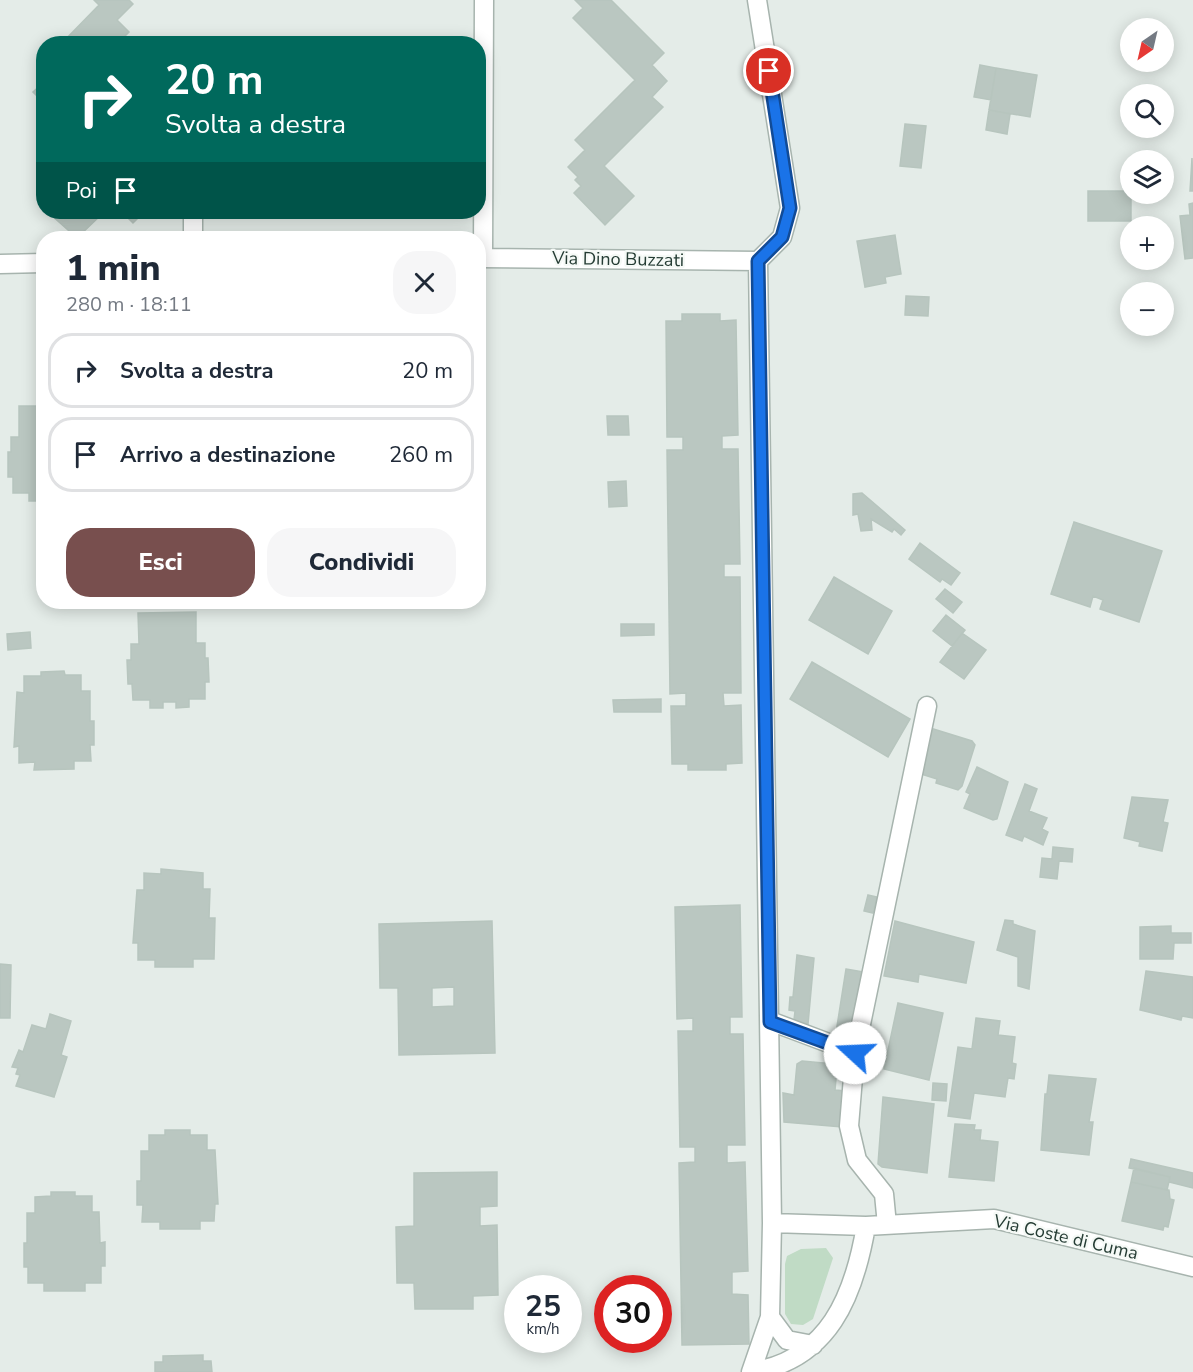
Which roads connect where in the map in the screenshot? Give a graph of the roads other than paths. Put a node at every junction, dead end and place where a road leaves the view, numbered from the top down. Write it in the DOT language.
graph roads {
  1 [pos="484,0"];
  2 [pos="757,0"];
  3 [pos="484,36"];
  4 [pos="486,258"];
  5 [pos="758,261"];
  6 [pos="36,263"];
  7 [pos="0,264"];
  8 [pos="927,706"];
  9 [pos="770,1022"];
  10 [pos="855,1053"];
  11 [pos="772,1223"];
  12 [pos="887,1225"];
  13 [pos="866,1226"];
  14 [pos="1193,1267"];
  15 [pos="770,1317"];
  16 [pos="813,1345"];
  17 [pos="751,1372"];
  1 -- 3 [label="street"];
  2 -- 5 [label="street"];
  4 -- 5 [label="street, Via Dino Buzzati"];
  5 -- 9 [label="street"];
  6 -- 7 [label="street"];
  8 -- 10 [label="street"];
  9 -- 10 [label="street"];
  9 -- 11 [label="street"];
  10 -- 12 [label="street"];
  11 -- 13 [label="street, Via Coste di Cuma"];
  11 -- 15 [label="street"];
  12 -- 13 [label="street, Via Coste di Cuma"];
  12 -- 14 [label="street, Via Coste di Cuma"];
  13 -- 16 [label="street"];
  15 -- 16 [label="street"];
  15 -- 17 [label="street"];
  16 -- 17 [label="street"];
}
